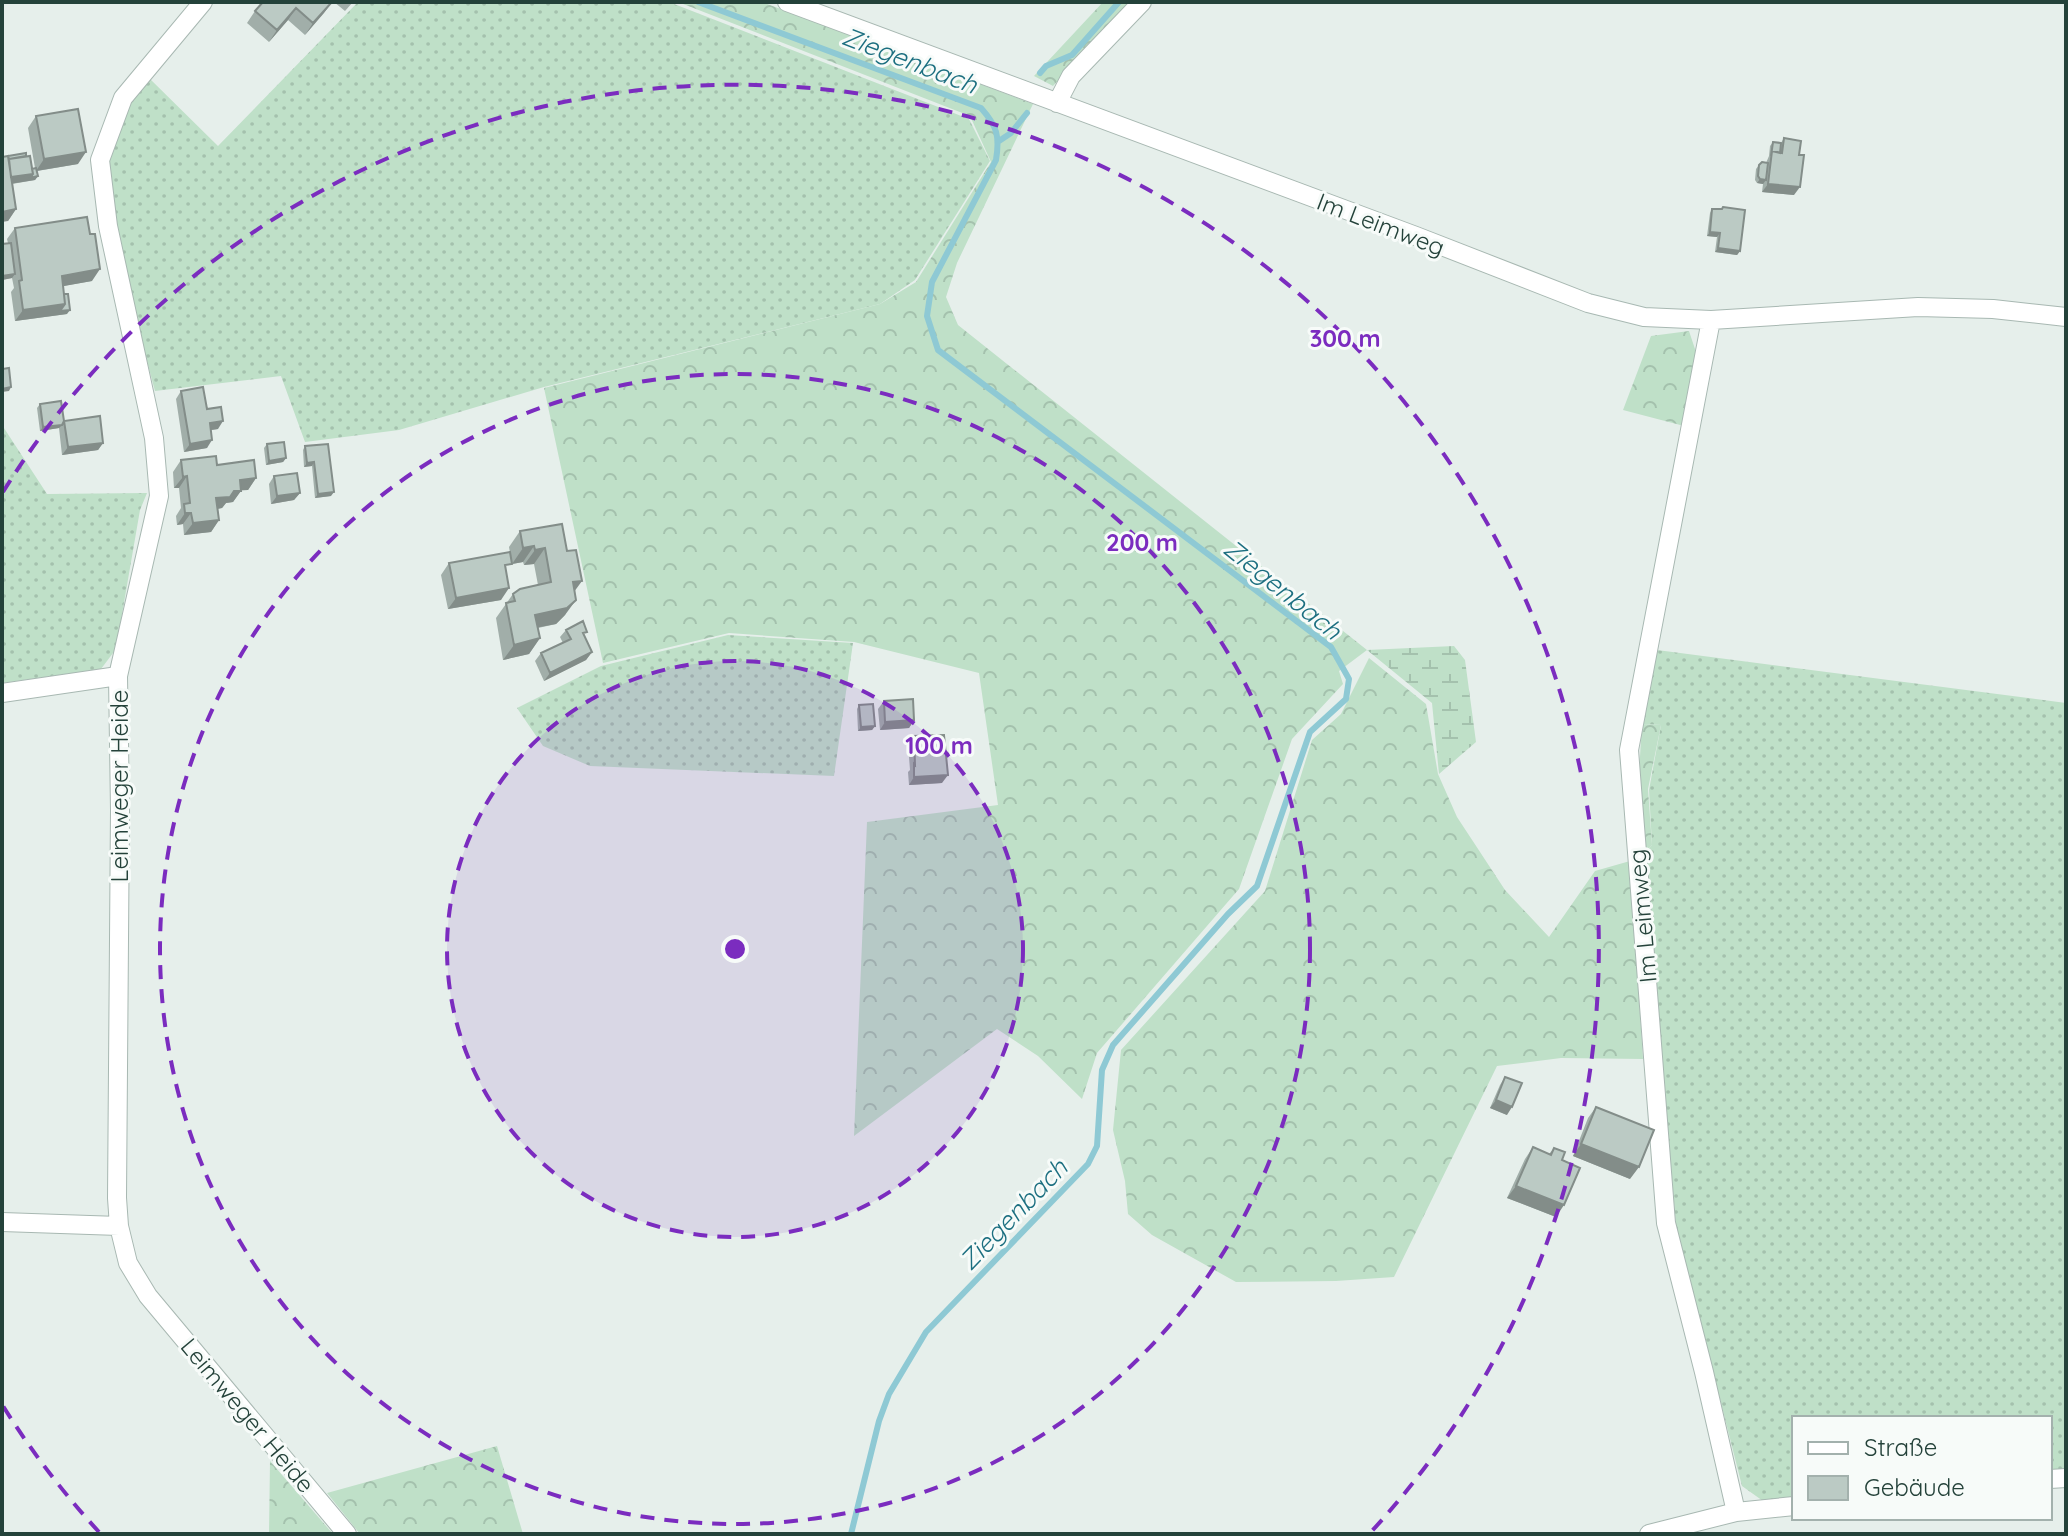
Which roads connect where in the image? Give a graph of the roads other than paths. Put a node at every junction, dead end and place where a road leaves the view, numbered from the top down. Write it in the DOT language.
graph roads {
  1 [pos="203,2"];
  2 [pos="787,2"];
  3 [pos="1142,2"];
  4 [pos="1057,103"];
  5 [pos="2066,317"];
  6 [pos="1711,320"];
  7 [pos="118,676"];
  8 [pos="2,693"];
  9 [pos="2,1222"];
  10 [pos="119,1226"];
  11 [pos="1792,1506"];
  12 [pos="1736,1512"];
  13 [pos="347,1534"];
  14 [pos="1649,1534"];
  1 -- 7 [label="street, Leimweger Heide"];
  2 -- 4 [label="street, Im Leimweg"];
  3 -- 4 [label="street"];
  4 -- 6 [label="street, Im Leimweg"];
  5 -- 6 [label="street, Im Leimweg"];
  6 -- 12 [label="street, Im Leimweg"];
  7 -- 8 [label="street"];
  7 -- 10 [label="street, Leimweger Heide"];
  9 -- 10 [label="street"];
  10 -- 13 [label="street, Leimweger Heide"];
  11 -- 12 [label="street"];
  12 -- 14 [label="street"];
}
